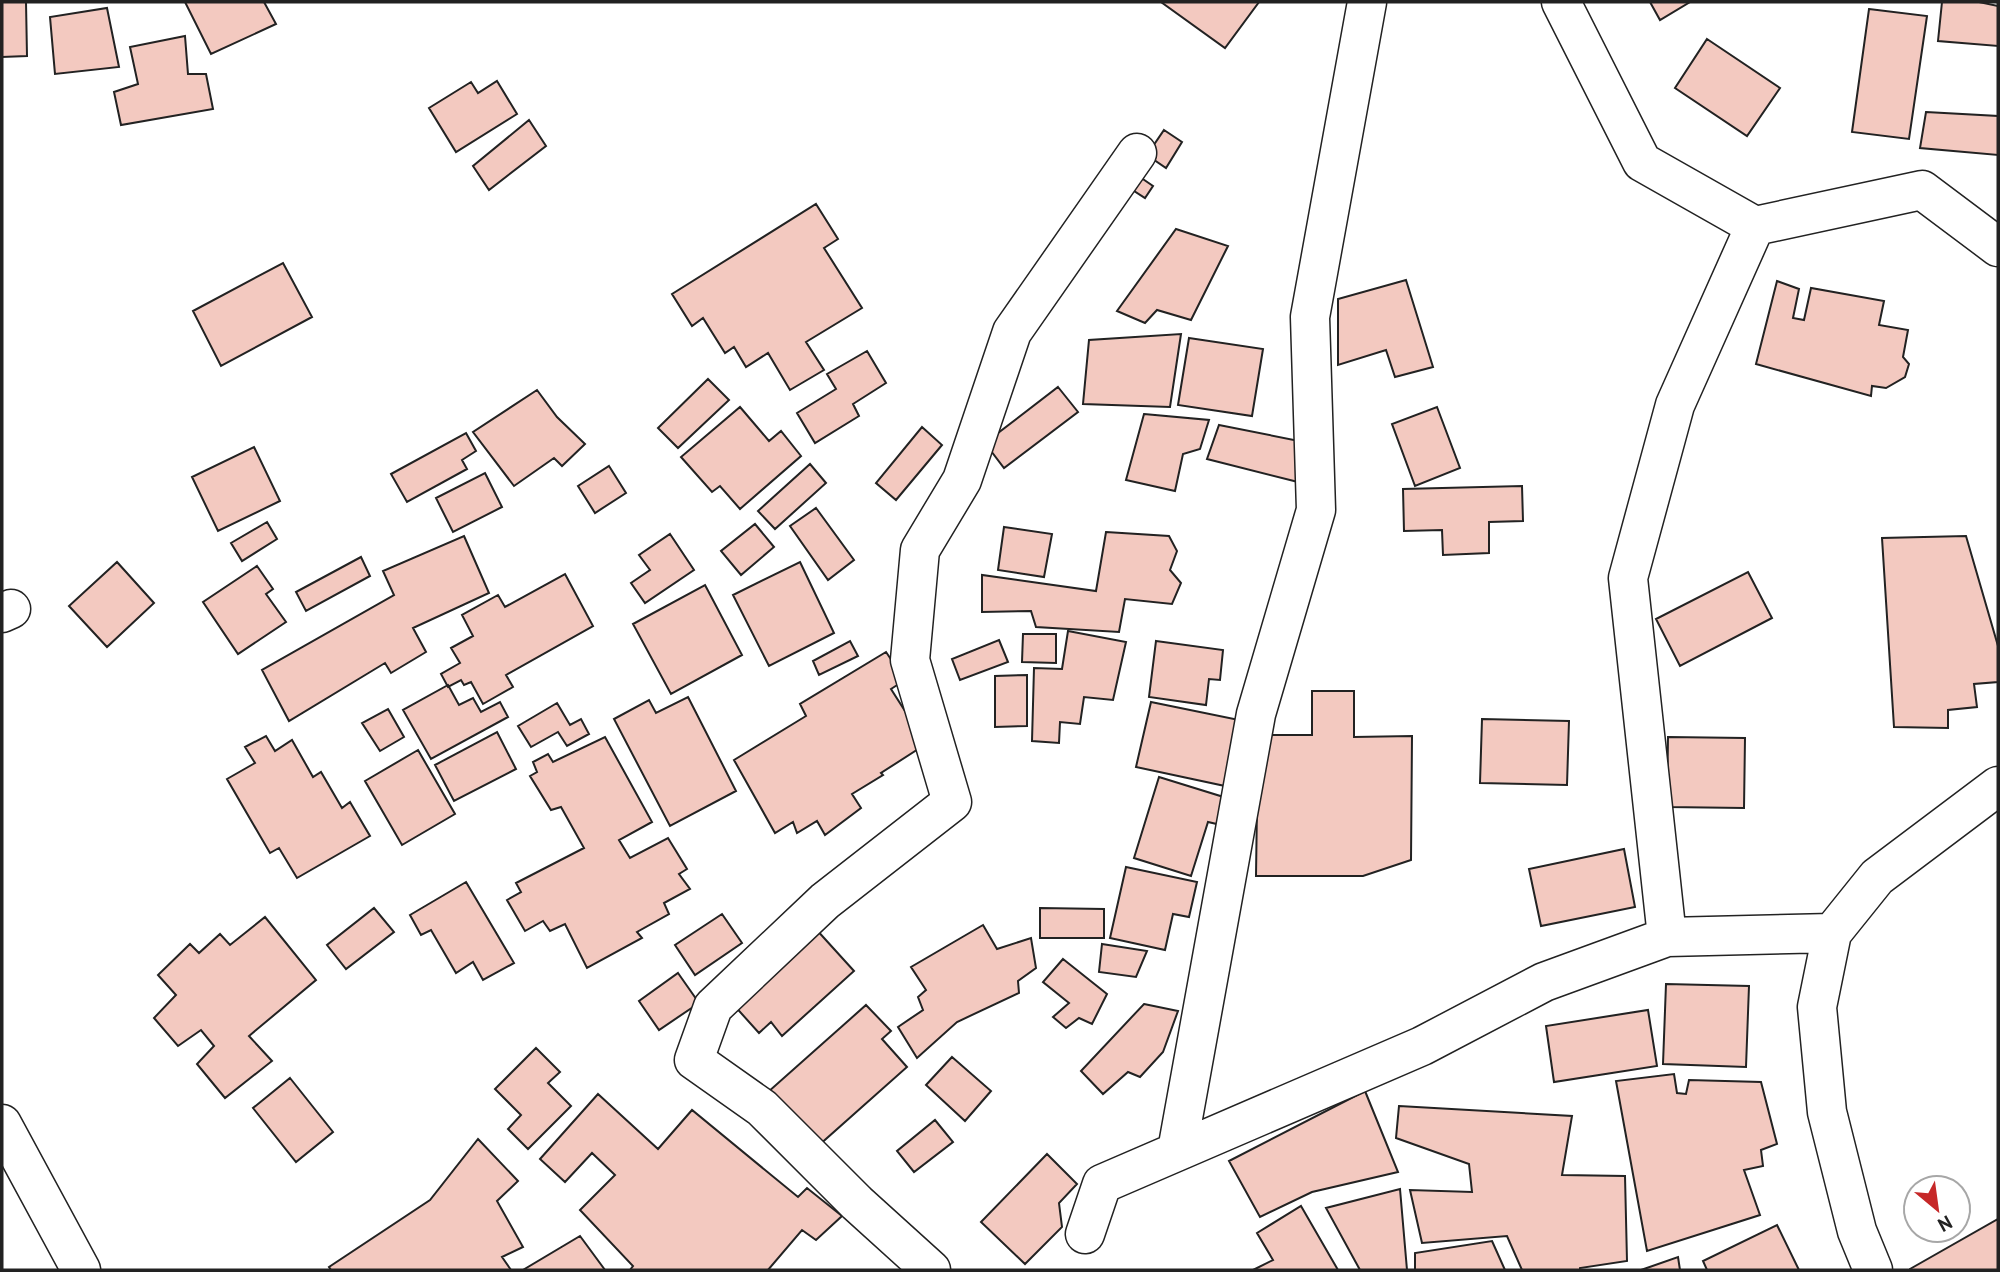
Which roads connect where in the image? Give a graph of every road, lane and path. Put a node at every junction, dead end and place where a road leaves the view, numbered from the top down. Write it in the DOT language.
graph roads {
  1 [pos="1367,2"];
  2 [pos="1562,2"];
  3 [pos="1137,153"];
  4 [pos="1755,226"];
  5 [pos="1998,247"];
  6 [pos="1998,786"];
  7 [pos="1832,933"];
  8 [pos="1667,937"];
  9 [pos="2,1124"];
  10 [pos="1177,1152"];
  11 [pos="1085,1234"];
  12 [pos="81,1270"];
  13 [pos="930,1270"];
  14 [pos="1873,1270"];
  1 -- 10 [label="street"];
  2 -- 4 [label="street"];
  3 -- 13 [label="street"];
  4 -- 5 [label="street"];
  4 -- 8 [label="street"];
  6 -- 7 [label="street"];
  7 -- 8 [label="street"];
  7 -- 14 [label="street"];
  8 -- 10 [label="street"];
  9 -- 12 [label="street"];
  10 -- 11 [label="street"];
}
